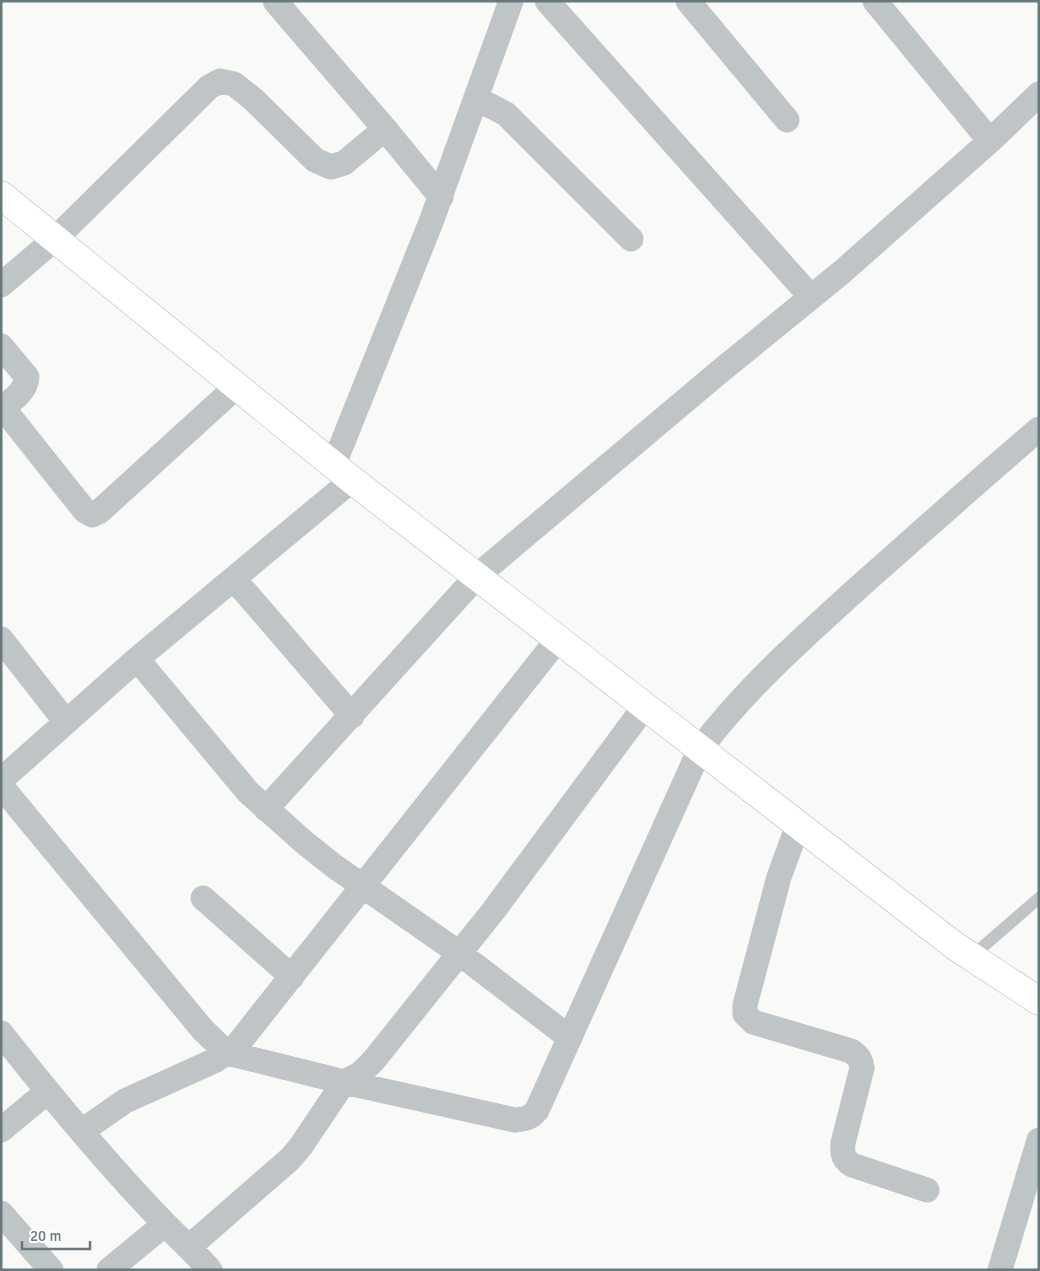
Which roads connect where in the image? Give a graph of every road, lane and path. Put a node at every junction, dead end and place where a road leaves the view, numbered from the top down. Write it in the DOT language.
graph roads {
  1 [pos="274,1"];
  2 [pos="511,1"];
  3 [pos="546,1"];
  4 [pos="688,1"];
  5 [pos="875,1"];
  6 [pos="1039,94"];
  7 [pos="475,102"];
  8 [pos="787,120"];
  9 [pos="385,129"];
  10 [pos="990,141"];
  11 [pos="1,195"];
  12 [pos="441,196"];
  13 [pos="55,239"];
  14 [pos="631,239"];
  15 [pos="1,286"];
  16 [pos="811,297"];
  17 [pos="1,346"];
  18 [pos="236,387"];
  19 [pos="2,408"];
  20 [pos="1039,429"];
  21 [pos="343,472"];
  22 [pos="477,576"];
  23 [pos="234,579"];
  24 [pos="558,638"];
  25 [pos="1,639"];
  26 [pos="137,659"];
  27 [pos="645,706"];
  28 [pos="352,716"];
  29 [pos="66,722"];
  30 [pos="700,749"];
  31 [pos="1,780"];
  32 [pos="1,786"];
  33 [pos="266,809"];
  34 [pos="798,825"];
  35 [pos="364,887"];
  36 [pos="203,898"];
  37 [pos="1039,898"];
  38 [pos="459,954"];
  39 [pos="971,957"];
  40 [pos="292,977"];
  41 [pos="1039,1001"];
  42 [pos="1,1034"];
  43 [pos="570,1038"];
  44 [pos="227,1053"];
  45 [pos="344,1082"];
  46 [pos="47,1092"];
  47 [pos="1,1130"];
  48 [pos="82,1132"];
  49 [pos="1039,1140"];
  50 [pos="927,1190"];
  51 [pos="1,1213"];
  52 [pos="165,1224"];
  53 [pos="189,1247"];
  54 [pos="51,1270"];
  55 [pos="109,1270"];
  56 [pos="210,1270"];
  57 [pos="1000,1270"];
  1 -- 9 [label="street"];
  2 -- 7 [label="street"];
  3 -- 16 [label="street"];
  4 -- 8 [label="street"];
  5 -- 10 [label="street"];
  6 -- 10 [label="street"];
  7 -- 12 [label="street"];
  7 -- 14 [label="street"];
  9 -- 12 [label="street"];
  9 -- 13 [label="street"];
  10 -- 16 [label="street"];
  11 -- 13 [label="main road"];
  12 -- 21 [label="street"];
  13 -- 15 [label="street"];
  13 -- 18 [label="main road"];
  16 -- 22 [label="street"];
  17 -- 19 [label="street"];
  18 -- 19 [label="street"];
  18 -- 21 [label="main road"];
  20 -- 30 [label="street"];
  21 -- 22 [label="main road"];
  21 -- 23 [label="street"];
  22 -- 24 [label="main road"];
  22 -- 28 [label="street"];
  23 -- 26 [label="street"];
  23 -- 28 [label="street"];
  24 -- 27 [label="main road"];
  24 -- 35 [label="street"];
  25 -- 29 [label="street"];
  26 -- 29 [label="street"];
  26 -- 33 [label="street"];
  27 -- 30 [label="main road"];
  27 -- 38 [label="street"];
  28 -- 33 [label="street"];
  29 -- 31 [label="street"];
  30 -- 34 [label="main road"];
  30 -- 43 [label="street"];
  32 -- 44 [label="street"];
  33 -- 35 [label="street"];
  34 -- 39 [label="main road"];
  34 -- 50 [label="street"];
  35 -- 38 [label="street"];
  35 -- 40 [label="street"];
  36 -- 40 [label="street"];
  37 -- 39 [label="lane"];
  38 -- 43 [label="street"];
  38 -- 45 [label="street"];
  39 -- 41 [label="main road"];
  40 -- 44 [label="street"];
  42 -- 46 [label="street"];
  43 -- 45 [label="street"];
  44 -- 45 [label="street"];
  44 -- 48 [label="street"];
  45 -- 53 [label="street"];
  46 -- 47 [label="street"];
  46 -- 48 [label="street"];
  48 -- 52 [label="street"];
  49 -- 57 [label="street"];
  51 -- 54 [label="street"];
  52 -- 53 [label="street"];
  52 -- 55 [label="street"];
  53 -- 56 [label="street"];
}
